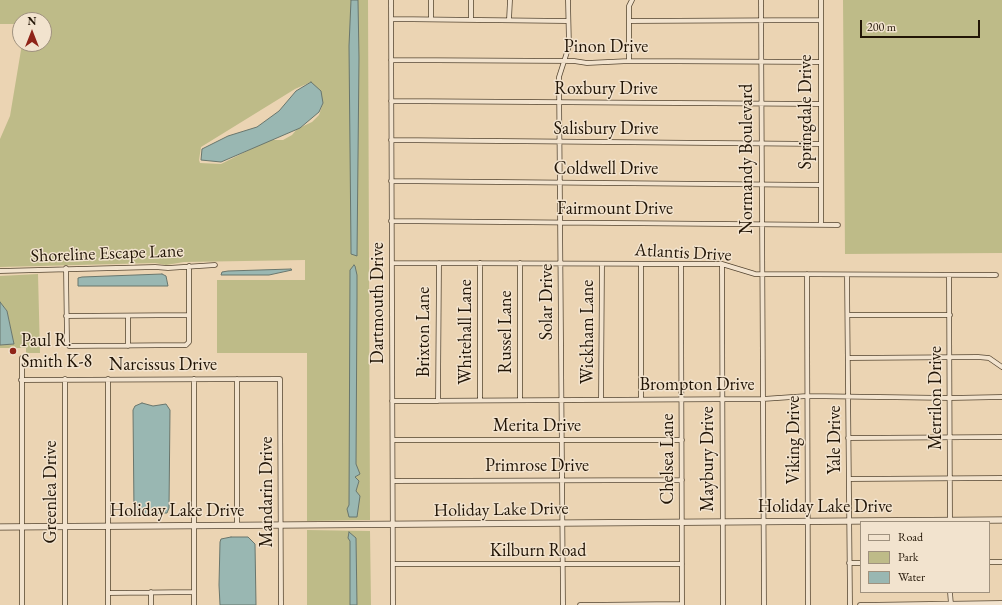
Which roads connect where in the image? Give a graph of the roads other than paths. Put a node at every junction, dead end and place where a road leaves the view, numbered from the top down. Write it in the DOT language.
graph roads {
  1 [pos="391,0"];
  2 [pos="431,0"];
  3 [pos="471,0"];
  4 [pos="510,0"];
  5 [pos="568,0"];
  6 [pos="632,0"];
  7 [pos="761,0"];
  8 [pos="820,0"];
  9 [pos="431,18"];
  10 [pos="391,19"];
  11 [pos="471,19"];
  12 [pos="509,20"];
  13 [pos="761,20"];
  14 [pos="820,20"];
  15 [pos="567,21"];
  16 [pos="629,21"];
  17 [pos="391,60"];
  18 [pos="564,61"];
  19 [pos="629,61"];
  20 [pos="761,62"];
  21 [pos="820,62"];
  22 [pos="391,101"];
  23 [pos="559,102"];
  24 [pos="761,103"];
  25 [pos="820,104"];
  26 [pos="391,140"];
  27 [pos="560,142"];
  28 [pos="761,144"];
  29 [pos="821,144"];
  30 [pos="391,181"];
  31 [pos="560,183"];
  32 [pos="761,184"];
  33 [pos="821,185"];
  34 [pos="391,221"];
  35 [pos="560,223"];
  36 [pos="761,224"];
  37 [pos="821,225"];
  38 [pos="838,225"];
  39 [pos="392,263"];
  40 [pos="439,263"];
  41 [pos="480,263"];
  42 [pos="520,263"];
  43 [pos="561,264"];
  44 [pos="602,264"];
  45 [pos="641,264"];
  46 [pos="681,264"];
  47 [pos="722,264"];
  48 [pos="215,265"];
  49 [pos="189,266"];
  50 [pos="66,268"];
  51 [pos="0,271"];
  52 [pos="763,274"];
  53 [pos="807,274"];
  54 [pos="847,275"];
  55 [pos="949,275"];
  56 [pos="996,275"];
  57 [pos="189,315"];
  58 [pos="848,315"];
  59 [pos="950,315"];
  60 [pos="66,316"];
  61 [pos="128,316"];
  62 [pos="128,346"];
  63 [pos="950,357"];
  64 [pos="22,358"];
  65 [pos="848,358"];
  66 [pos="1002,367"];
  67 [pos="65,379"];
  68 [pos="108,379"];
  69 [pos="194,379"];
  70 [pos="237,379"];
  71 [pos="280,379"];
  72 [pos="22,380"];
  73 [pos="807,396"];
  74 [pos="848,396"];
  75 [pos="1002,397"];
  76 [pos="950,398"];
  77 [pos="641,399"];
  78 [pos="682,399"];
  79 [pos="722,399"];
  80 [pos="763,399"];
  81 [pos="480,400"];
  82 [pos="520,400"];
  83 [pos="562,400"];
  84 [pos="601,400"];
  85 [pos="392,401"];
  86 [pos="438,401"];
  87 [pos="1002,437"];
  88 [pos="848,438"];
  89 [pos="950,438"];
  90 [pos="393,440"];
  91 [pos="562,440"];
  92 [pos="682,440"];
  93 [pos="950,478"];
  94 [pos="1002,478"];
  95 [pos="848,479"];
  96 [pos="562,480"];
  97 [pos="682,480"];
  98 [pos="393,481"];
  99 [pos="1002,520"];
  100 [pos="808,521"];
  101 [pos="849,521"];
  102 [pos="950,521"];
  103 [pos="682,522"];
  104 [pos="723,522"];
  105 [pos="763,522"];
  106 [pos="562,523"];
  107 [pos="194,525"];
  108 [pos="237,525"];
  109 [pos="281,525"];
  110 [pos="393,525"];
  111 [pos="109,526"];
  112 [pos="0,527"];
  113 [pos="22,527"];
  114 [pos="66,527"];
  115 [pos="990,562"];
  116 [pos="1002,562"];
  117 [pos="849,563"];
  118 [pos="860,563"];
  119 [pos="393,564"];
  120 [pos="682,564"];
  121 [pos="562,565"];
  122 [pos="151,592"];
  123 [pos="194,592"];
  124 [pos="108,593"];
  125 [pos="950,593"];
  126 [pos="1002,603"];
  127 [pos="950,604"];
  128 [pos="22,605"];
  129 [pos="65,605"];
  130 [pos="108,605"];
  131 [pos="151,605"];
  132 [pos="194,605"];
  133 [pos="281,605"];
  134 [pos="394,605"];
  135 [pos="563,605"];
  136 [pos="580,605"];
  137 [pos="682,605"];
  138 [pos="723,605"];
  139 [pos="764,605"];
  140 [pos="808,605"];
  141 [pos="850,605"];
  142 [pos="860,605"];
  1 -- 10 [label="street, Dartmouth Drive"];
  2 -- 9 [label="street"];
  3 -- 11 [label="street"];
  4 -- 12 [label="street"];
  5 -- 15 [label="street, Solar Drive"];
  6 -- 16 [label="street"];
  7 -- 13 [label="street, Normandy Boulevard"];
  8 -- 14 [label="street, Springdale Drive"];
  9 -- 10 [label="street"];
  9 -- 11 [label="street"];
  10 -- 17 [label="street, Dartmouth Drive"];
  11 -- 12 [label="street"];
  12 -- 15 [label="street"];
  13 -- 14 [label="street"];
  13 -- 16 [label="street"];
  13 -- 20 [label="street, Normandy Boulevard"];
  14 -- 21 [label="street, Springdale Drive"];
  15 -- 18 [label="street, Solar Drive"];
  16 -- 19 [label="street"];
  17 -- 18 [label="street, Pinon Drive"];
  17 -- 22 [label="street, Dartmouth Drive"];
  18 -- 19 [label="street, Pinon Drive"];
  18 -- 23 [label="street, Solar Drive"];
  19 -- 20 [label="street, Pinon Drive"];
  20 -- 21 [label="street, Pinon Drive"];
  20 -- 24 [label="street, Normandy Boulevard"];
  21 -- 25 [label="street, Springdale Drive"];
  22 -- 23 [label="street, Roxbury Drive"];
  22 -- 26 [label="street, Dartmouth Drive"];
  23 -- 24 [label="street, Roxbury Drive"];
  23 -- 27 [label="street, Solar Drive"];
  24 -- 25 [label="street, Roxbury Drive"];
  24 -- 28 [label="street, Normandy Boulevard"];
  25 -- 29 [label="street, Springdale Drive"];
  26 -- 27 [label="street, Salisbury Drive"];
  26 -- 30 [label="street, Dartmouth Drive"];
  27 -- 28 [label="street, Salisbury Drive"];
  27 -- 31 [label="street, Solar Drive"];
  28 -- 29 [label="street, Salisbury Drive"];
  28 -- 32 [label="street, Normandy Boulevard"];
  29 -- 33 [label="street, Springdale Drive"];
  30 -- 31 [label="street, Coldwell Drive"];
  30 -- 34 [label="street, Dartmouth Drive"];
  31 -- 32 [label="street, Coldwell Drive"];
  31 -- 35 [label="street, Solar Drive"];
  32 -- 33 [label="street, Coldwell Drive"];
  32 -- 36 [label="street, Normandy Boulevard"];
  33 -- 37 [label="street, Springdale Drive"];
  34 -- 35 [label="street, Fairmount Drive"];
  34 -- 39 [label="street, Dartmouth Drive"];
  35 -- 36 [label="street, Fairmount Drive"];
  35 -- 43 [label="street, Solar Drive"];
  36 -- 37 [label="street, Fairmount Drive"];
  36 -- 52 [label="street, Normandy Boulevard"];
  37 -- 38 [label="street, Fairmount Drive"];
  39 -- 40 [label="street, Atlantis Drive"];
  39 -- 85 [label="street, Dartmouth Drive"];
  40 -- 41 [label="street, Atlantis Drive"];
  40 -- 86 [label="street, Brixton Lane"];
  41 -- 42 [label="street, Atlantis Drive"];
  41 -- 81 [label="street, Whitehall Lane"];
  42 -- 43 [label="street, Atlantis Drive"];
  42 -- 82 [label="street, Russel Lane"];
  43 -- 44 [label="street, Atlantis Drive"];
  43 -- 83 [label="street, Solar Drive"];
  44 -- 45 [label="street, Atlantis Drive"];
  44 -- 84 [label="street, Wickham Lane"];
  45 -- 46 [label="street, Atlantis Drive"];
  45 -- 77 [label="street"];
  46 -- 47 [label="street, Atlantis Drive"];
  46 -- 78 [label="street, Chelsea Lane"];
  47 -- 52 [label="street, Atlantis Drive"];
  47 -- 79 [label="street, Maybury Drive"];
  48 -- 49 [label="street, Shoreline Escape Lane"];
  49 -- 50 [label="street, Shoreline Escape Lane"];
  49 -- 57 [label="street"];
  50 -- 51 [label="street, Shoreline Escape Lane"];
  50 -- 60 [label="street"];
  52 -- 53 [label="street, Atlantis Drive"];
  52 -- 80 [label="street, Normandy Boulevard"];
  53 -- 54 [label="street, Atlantis Drive"];
  53 -- 73 [label="street, Viking Drive"];
  54 -- 55 [label="street, Atlantis Drive"];
  54 -- 58 [label="street, Yale Drive"];
  55 -- 56 [label="street, Atlantis Drive"];
  55 -- 59 [label="street, Merrilon Drive"];
  57 -- 61 [label="street"];
  57 -- 62 [label="street"];
  58 -- 59 [label="street"];
  58 -- 65 [label="street, Yale Drive"];
  59 -- 63 [label="street, Merrilon Drive"];
  60 -- 61 [label="street"];
  60 -- 62 [label="street"];
  61 -- 62 [label="street"];
  63 -- 65 [label="street"];
  63 -- 66 [label="street"];
  63 -- 76 [label="street, Merrilon Drive"];
  64 -- 72 [label="street"];
  65 -- 74 [label="street, Yale Drive"];
  67 -- 68 [label="street, Narcissus Drive"];
  67 -- 72 [label="street, Narcissus Drive"];
  67 -- 114 [label="street, Greenlea Drive"];
  68 -- 69 [label="street, Narcissus Drive"];
  68 -- 111 [label="street"];
  69 -- 70 [label="street, Narcissus Drive"];
  69 -- 107 [label="street"];
  70 -- 71 [label="street, Narcissus Drive"];
  70 -- 108 [label="street"];
  71 -- 109 [label="street, Mandarin Drive"];
  72 -- 113 [label="street"];
  73 -- 74 [label="street, Brompton Drive"];
  73 -- 80 [label="street, Brompton Drive"];
  73 -- 100 [label="street, Viking Drive"];
  74 -- 76 [label="street, Brompton Drive"];
  74 -- 88 [label="street, Yale Drive"];
  75 -- 76 [label="street, Brompton Drive"];
  76 -- 89 [label="street, Merrilon Drive"];
  77 -- 78 [label="street, Brompton Drive"];
  77 -- 84 [label="street, Brompton Drive"];
  78 -- 79 [label="street, Brompton Drive"];
  78 -- 92 [label="street, Chelsea Lane"];
  79 -- 80 [label="street, Brompton Drive"];
  79 -- 104 [label="street, Maybury Drive"];
  80 -- 105 [label="street, Normandy Boulevard"];
  81 -- 82 [label="street, Brompton Drive"];
  81 -- 86 [label="street, Brompton Drive"];
  82 -- 83 [label="street, Brompton Drive"];
  83 -- 84 [label="street, Brompton Drive"];
  83 -- 91 [label="street, Solar Drive"];
  85 -- 86 [label="street, Brompton Drive"];
  85 -- 90 [label="street, Dartmouth Drive"];
  87 -- 89 [label="street"];
  88 -- 89 [label="street"];
  88 -- 95 [label="street, Yale Drive"];
  89 -- 93 [label="street, Merrilon Drive"];
  90 -- 91 [label="street, Merita Drive"];
  90 -- 98 [label="street, Dartmouth Drive"];
  91 -- 92 [label="street, Merita Drive"];
  91 -- 96 [label="street, Solar Drive"];
  92 -- 97 [label="street, Chelsea Lane"];
  93 -- 94 [label="street"];
  93 -- 95 [label="street"];
  93 -- 102 [label="street, Merrilon Drive"];
  95 -- 101 [label="street, Yale Drive"];
  96 -- 97 [label="street, Primrose Drive"];
  96 -- 98 [label="street, Primrose Drive"];
  96 -- 106 [label="street, Solar Drive"];
  97 -- 103 [label="street, Chelsea Lane"];
  98 -- 110 [label="street, Dartmouth Drive"];
  99 -- 102 [label="street, Holiday Lake Drive"];
  100 -- 101 [label="street, Holiday Lake Drive"];
  100 -- 105 [label="street, Holiday Lake Drive"];
  100 -- 140 [label="street, Viking Drive"];
  101 -- 102 [label="street, Holiday Lake Drive"];
  101 -- 117 [label="street, Yale Drive"];
  103 -- 104 [label="street, Holiday Lake Drive"];
  103 -- 106 [label="street, Holiday Lake Drive"];
  103 -- 120 [label="street, Chelsea Lane"];
  104 -- 105 [label="street, Holiday Lake Drive"];
  104 -- 138 [label="street, Maybury Drive"];
  105 -- 139 [label="street, Normandy Boulevard"];
  106 -- 110 [label="street, Holiday Lake Drive"];
  106 -- 121 [label="street, Solar Drive"];
  107 -- 108 [label="street, Holiday Lake Drive"];
  107 -- 111 [label="street, Holiday Lake Drive"];
  107 -- 123 [label="street"];
  108 -- 109 [label="street, Holiday Lake Drive"];
  109 -- 110 [label="street, Holiday Lake Drive"];
  109 -- 133 [label="street, Mandarin Drive"];
  110 -- 119 [label="street, Dartmouth Drive"];
  111 -- 114 [label="street, Holiday Lake Drive"];
  111 -- 124 [label="street"];
  112 -- 113 [label="street, Holiday Lake Drive"];
  113 -- 114 [label="street, Holiday Lake Drive"];
  113 -- 128 [label="street"];
  114 -- 129 [label="street, Greenlea Drive"];
  115 -- 116 [label="street"];
  117 -- 118 [label="street"];
  117 -- 141 [label="street, Yale Drive"];
  119 -- 121 [label="street, Kilburn Road"];
  119 -- 134 [label="street, Dartmouth Drive"];
  120 -- 121 [label="street, Kilburn Road"];
  120 -- 137 [label="street, Chelsea Lane"];
  121 -- 135 [label="street, Solar Drive"];
  122 -- 123 [label="street"];
  122 -- 124 [label="street"];
  122 -- 131 [label="street"];
  123 -- 132 [label="street"];
  124 -- 130 [label="street"];
  125 -- 127 [label="street"];
  126 -- 127 [label="street"];
  127 -- 142 [label="street"];
  136 -- 137 [label="street"];
}
